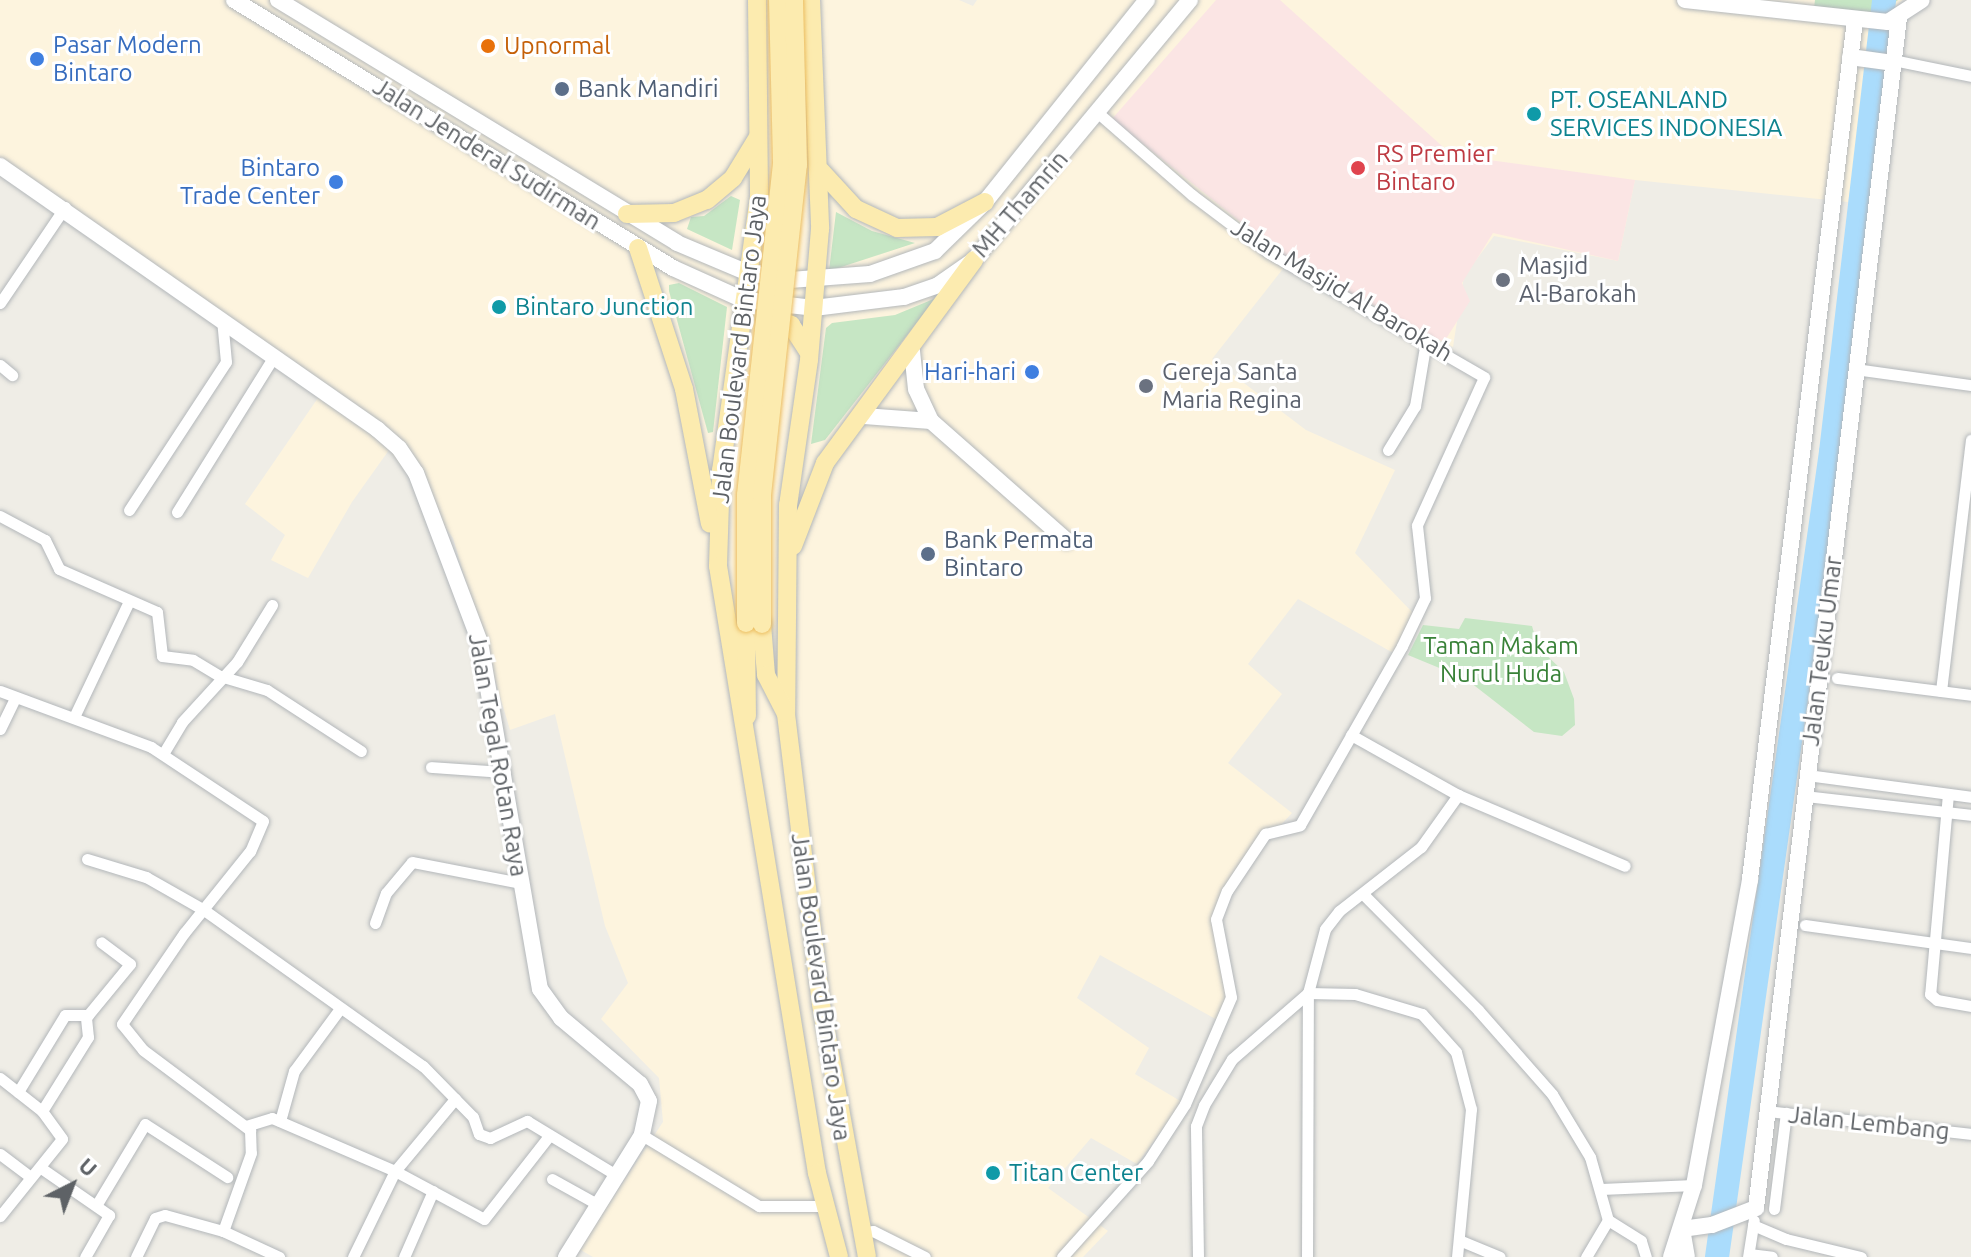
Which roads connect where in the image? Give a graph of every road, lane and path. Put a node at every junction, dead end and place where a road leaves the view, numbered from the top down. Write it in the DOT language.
graph roads {
  1 [pos="234,0"];
  2 [pos="278,0"];
  3 [pos="757,0"];
  4 [pos="778,0"];
  5 [pos="794,0"];
  6 [pos="811,0"];
  7 [pos="1147,0"];
  8 [pos="1190,0"];
  9 [pos="1685,0"];
  10 [pos="1922,0"];
  11 [pos="1861,20"];
  12 [pos="1894,20"];
  13 [pos="1856,58"];
  14 [pos="1889,61"];
  15 [pos="1971,76"];
  16 [pos="1098,113"];
  17 [pos="761,132"];
  18 [pos="0,167"];
  19 [pos="821,171"];
  20 [pos="985,202"];
  21 [pos="65,207"];
  22 [pos="627,214"];
  23 [pos="755,229"];
  24 [pos="820,229"];
  25 [pos="638,248"];
  26 [pos="974,260"];
  27 [pos="748,273"];
  28 [pos="817,280"];
  29 [pos="744,300"];
  30 [pos="0,303"];
  31 [pos="814,308"];
  32 [pos="222,319"];
  33 [pos="1426,341"];
  34 [pos="738,346"];
  35 [pos="912,351"];
  36 [pos="274,356"];
  37 [pos="809,360"];
  38 [pos="0,365"];
  39 [pos="1855,369"];
  40 [pos="12,375"];
  41 [pos="1971,385"];
  42 [pos="864,416"];
  43 [pos="931,421"];
  44 [pos="1971,440"];
  45 [pos="1388,450"];
  46 [pos="129,510"];
  47 [pos="177,512"];
  48 [pos="0,516"];
  49 [pos="1067,541"];
  50 [pos="718,566"];
  51 [pos="788,569"];
  52 [pos="129,601"];
  53 [pos="272,605"];
  54 [pos="754,624"];
  55 [pos="220,676"];
  56 [pos="1837,678"];
  57 [pos="0,691"];
  58 [pos="1941,691"];
  59 [pos="1971,695"];
  60 [pos="15,698"];
  61 [pos="786,714"];
  62 [pos="74,717"];
  63 [pos="0,729"];
  64 [pos="1351,735"];
  65 [pos="745,743"];
  66 [pos="361,751"];
  67 [pos="163,754"];
  68 [pos="431,767"];
  69 [pos="505,772"];
  70 [pos="1807,775"];
  71 [pos="1948,794"];
  72 [pos="1458,795"];
  73 [pos="1805,796"];
  74 [pos="1971,797"];
  75 [pos="1946,812"];
  76 [pos="1971,815"];
  77 [pos="87,859"];
  78 [pos="1625,866"];
  79 [pos="521,883"];
  80 [pos="1363,894"];
  81 [pos="204,910"];
  82 [pos="375,923"];
  83 [pos="1805,925"];
  84 [pos="101,942"];
  85 [pos="1937,943"];
  86 [pos="1971,948"];
  87 [pos="1308,993"];
  88 [pos="1971,1006"];
  89 [pos="339,1010"];
  90 [pos="86,1017"];
  91 [pos="0,1078"];
  92 [pos="18,1092"];
  93 [pos="455,1099"];
  94 [pos="42,1111"];
  95 [pos="1767,1111"];
  96 [pos="1786,1113"];
  97 [pos="280,1121"];
  98 [pos="246,1126"];
  99 [pos="1971,1134"];
  100 [pos="642,1135"];
  101 [pos="548,1137"];
  102 [pos="0,1154"];
  103 [pos="41,1168"];
  104 [pos="395,1171"];
  105 [pos="616,1175"];
  106 [pos="30,1177"];
  107 [pos="227,1177"];
  108 [pos="552,1179"];
  109 [pos="1694,1185"];
  110 [pos="1601,1189"];
  111 [pos="433,1191"];
  112 [pos="97,1204"];
  113 [pos="597,1204"];
  114 [pos="824,1206"];
  115 [pos="1774,1209"];
  116 [pos="0,1216"];
  117 [pos="1751,1216"];
  118 [pos="1608,1220"];
  119 [pos="1682,1229"];
  120 [pos="223,1231"];
  121 [pos="861,1233"];
  122 [pos="1459,1240"];
  123 [pos="1749,1256"];
  124 [pos="85,1257"];
  125 [pos="136,1257"];
  126 [pos="279,1257"];
  127 [pos="353,1257"];
  128 [pos="404,1257"];
  129 [pos="566,1257"];
  130 [pos="839,1257"];
  131 [pos="867,1257"];
  132 [pos="925,1257"];
  133 [pos="1062,1257"];
  134 [pos="1198,1257"];
  135 [pos="1307,1257"];
  136 [pos="1457,1257"];
  137 [pos="1500,1257"];
  138 [pos="1586,1257"];
  139 [pos="1646,1257"];
  140 [pos="1671,1257"];
  141 [pos="1687,1257"];
  142 [pos="1772,1257"];
  143 [pos="1861,1257"];
  1 -- 25 [label="main road, Jalan Jenderal Sudirman"];
  2 -- 22 [label="main road, Jalan Jenderal Sudirman"];
  3 -- 17 [label="main road, Jalan Boulevard Bintaro Jaya"];
  4 -- 54 [label="main road, Jalan Boulevard Bintaro Jaya, bridge"];
  5 -- 54 [label="main road, Jalan Boulevard Bintaro Jaya, bridge"];
  6 -- 19 [label="main road, Jalan Boulevard Bintaro Jaya"];
  7 -- 20 [label="main road, MH Thamrin"];
  8 -- 16 [label="main road, MH Thamrin"];
  9 -- 11 [label="main road"];
  10 -- 12 [label="main road"];
  11 -- 12 [label="main road"];
  11 -- 13 [label="main road, Jalan Teuku Umar"];
  12 -- 14 [label="main road, Jalan Teuku Umar"];
  13 -- 14 [label="main road"];
  13 -- 109 [label="main road, Jalan Teuku Umar"];
  14 -- 15 [label="street"];
  14 -- 39 [label="main road, Jalan Teuku Umar"];
  16 -- 26 [label="main road, MH Thamrin"];
  16 -- 33 [label="street, Jalan Masjid Al Barokah"];
  17 -- 22 [label="main road"];
  17 -- 23 [label="main road, Jalan Boulevard Bintaro Jaya"];
  18 -- 21 [label="main road, Jalan Tegal Rotan Raya"];
  19 -- 20 [label="main road"];
  19 -- 24 [label="main road, Jalan Boulevard Bintaro Jaya"];
  20 -- 28 [label="main road, MH Thamrin"];
  21 -- 30 [label="street"];
  21 -- 32 [label="main road, Jalan Tegal Rotan Raya"];
  22 -- 27 [label="main road, Jalan Jenderal Sudirman"];
  23 -- 24 [label="main road"];
  23 -- 27 [label="main road, Jalan Boulevard Bintaro Jaya"];
  24 -- 28 [label="main road, Jalan Boulevard Bintaro Jaya"];
  25 -- 29 [label="main road, Jalan Jenderal Sudirman"];
  25 -- 50 [label="main road"];
  26 -- 31 [label="main road, MH Thamrin"];
  26 -- 35 [label="main road"];
  27 -- 28 [label="main road, MH Thamrin"];
  27 -- 29 [label="main road, Jalan Boulevard Bintaro Jaya"];
  28 -- 31 [label="main road, Jalan Boulevard Bintaro Jaya"];
  29 -- 31 [label="main road, MH Thamrin"];
  29 -- 34 [label="main road, Jalan Boulevard Bintaro Jaya"];
  31 -- 37 [label="main road, Jalan Boulevard Bintaro Jaya"];
  32 -- 36 [label="main road, Jalan Tegal Rotan Raya"];
  32 -- 46 [label="street"];
  33 -- 45 [label="street"];
  33 -- 64 [label="street, Jalan Masjid Al Barokah"];
  34 -- 37 [label="main road"];
  34 -- 50 [label="main road, Jalan Boulevard Bintaro Jaya"];
  35 -- 42 [label="main road"];
  35 -- 43 [label="main road"];
  36 -- 47 [label="street"];
  36 -- 69 [label="main road, Jalan Tegal Rotan Raya"];
  37 -- 51 [label="main road, Jalan Boulevard Bintaro Jaya"];
  38 -- 40 [label="street"];
  39 -- 41 [label="street"];
  39 -- 70 [label="main road, Jalan Teuku Umar"];
  42 -- 43 [label="main road"];
  42 -- 51 [label="main road"];
  43 -- 49 [label="main road"];
  44 -- 58 [label="street"];
  48 -- 52 [label="street"];
  50 -- 65 [label="main road, Jalan Boulevard Bintaro Jaya"];
  51 -- 61 [label="main road, Jalan Boulevard Bintaro Jaya"];
  52 -- 55 [label="street"];
  52 -- 62 [label="street"];
  53 -- 55 [label="street"];
  54 -- 61 [label="main road, Jalan Boulevard Bintaro Jaya"];
  54 -- 65 [label="main road, Jalan Boulevard Bintaro Jaya"];
  55 -- 66 [label="street"];
  55 -- 67 [label="street"];
  56 -- 58 [label="street"];
  57 -- 60 [label="street"];
  58 -- 59 [label="street"];
  60 -- 62 [label="street"];
  60 -- 63 [label="street"];
  61 -- 121 [label="main road, Jalan Boulevard Bintaro Jaya"];
  62 -- 67 [label="street"];
  64 -- 72 [label="street"];
  64 -- 133 [label="street"];
  65 -- 114 [label="main road, Jalan Boulevard Bintaro Jaya"];
  67 -- 81 [label="street"];
  68 -- 69 [label="street"];
  69 -- 79 [label="main road, Jalan Tegal Rotan Raya"];
  70 -- 71 [label="street"];
  70 -- 73 [label="main road, Jalan Teuku Umar"];
  71 -- 74 [label="street"];
  71 -- 75 [label="street"];
  72 -- 78 [label="street"];
  72 -- 80 [label="street"];
  73 -- 75 [label="street"];
  73 -- 95 [label="main road, Jalan Teuku Umar"];
  75 -- 76 [label="street"];
  75 -- 85 [label="street"];
  77 -- 81 [label="street"];
  79 -- 82 [label="street"];
  79 -- 100 [label="main road, Jalan Tegal Rotan Raya"];
  80 -- 87 [label="street"];
  80 -- 110 [label="street"];
  81 -- 89 [label="street"];
  81 -- 98 [label="street"];
  83 -- 85 [label="street"];
  84 -- 90 [label="street"];
  85 -- 86 [label="street"];
  85 -- 88 [label="street"];
  87 -- 122 [label="street"];
  87 -- 134 [label="street"];
  87 -- 135 [label="street"];
  89 -- 93 [label="street"];
  89 -- 97 [label="street"];
  90 -- 92 [label="street"];
  90 -- 94 [label="street"];
  91 -- 92 [label="street"];
  92 -- 94 [label="street"];
  93 -- 101 [label="street"];
  93 -- 104 [label="street"];
  94 -- 103 [label="street"];
  95 -- 96 [label="street, Jalan Lembang"];
  95 -- 117 [label="main road, Jalan Teuku Umar"];
  96 -- 99 [label="street, Jalan Lembang"];
  96 -- 115 [label="street"];
  97 -- 98 [label="street"];
  97 -- 104 [label="street"];
  98 -- 120 [label="street"];
  100 -- 105 [label="main road, Jalan Tegal Rotan Raya"];
  100 -- 114 [label="street"];
  101 -- 105 [label="street"];
  101 -- 111 [label="street"];
  102 -- 106 [label="street"];
  103 -- 106 [label="street"];
  103 -- 112 [label="street"];
  104 -- 111 [label="street"];
  104 -- 127 [label="street"];
  105 -- 113 [label="main road, Jalan Tegal Rotan Raya"];
  106 -- 116 [label="street"];
  107 -- 112 [label="street"];
  108 -- 113 [label="street"];
  109 -- 110 [label="street"];
  109 -- 119 [label="main road, Jalan Teuku Umar"];
  110 -- 118 [label="street"];
  111 -- 128 [label="street"];
  112 -- 124 [label="street"];
  113 -- 129 [label="main road, Jalan Tegal Rotan Raya"];
  114 -- 130 [label="main road, Jalan Boulevard Bintaro Jaya"];
  117 -- 119 [label="main road"];
  117 -- 123 [label="street"];
  117 -- 143 [label="street"];
  118 -- 138 [label="street"];
  118 -- 139 [label="street"];
  119 -- 140 [label="main road, Jalan Teuku Umar"];
  119 -- 141 [label="main road, Jalan Teuku Umar"];
  120 -- 125 [label="street"];
  120 -- 126 [label="street"];
  121 -- 131 [label="main road, Jalan Boulevard Bintaro Jaya"];
  121 -- 132 [label="street"];
  122 -- 136 [label="street"];
  122 -- 137 [label="street"];
  123 -- 142 [label="street"];
}
